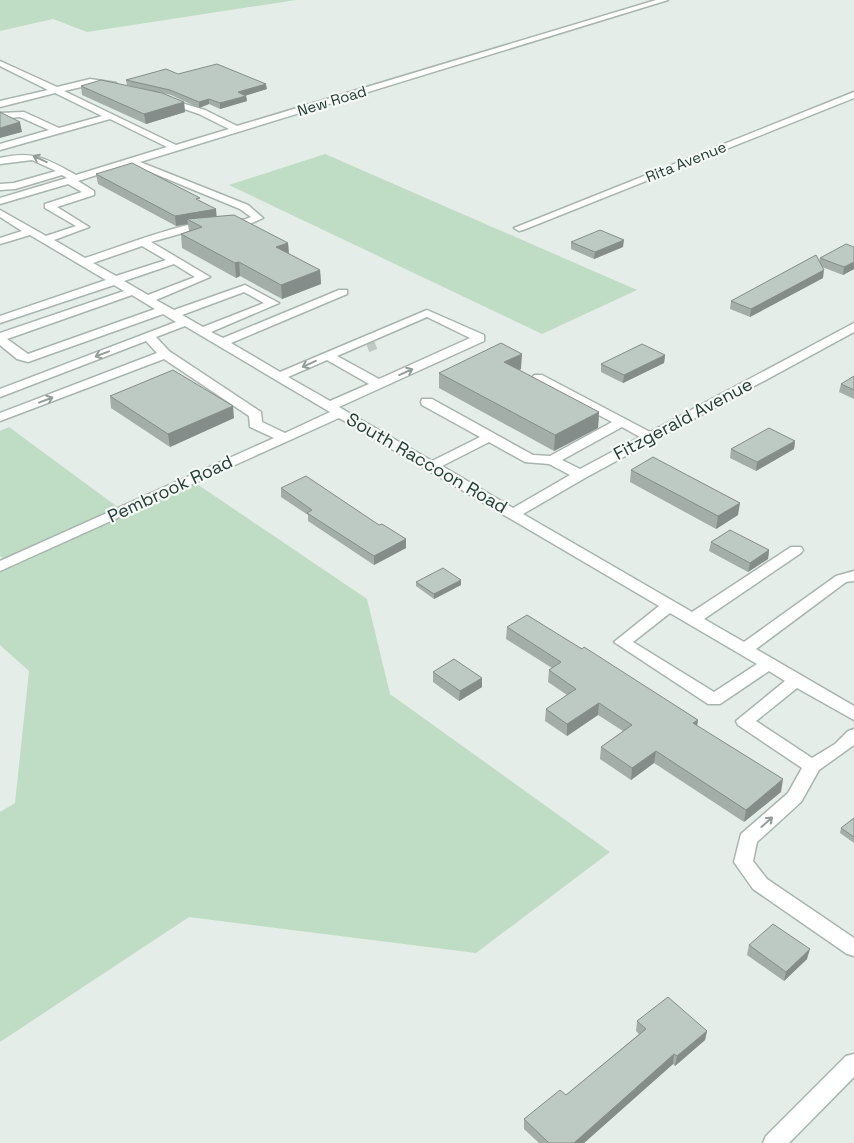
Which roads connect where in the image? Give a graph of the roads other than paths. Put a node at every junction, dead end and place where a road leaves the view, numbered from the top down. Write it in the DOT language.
graph roads {
  1 [pos="659,1"];
  2 [pos="0,63"];
  3 [pos="118,87"];
  4 [pos="55,89"];
  5 [pos="854,95"];
  6 [pos="158,97"];
  7 [pos="10,101"];
  8 [pos="0,104"];
  9 [pos="21,114"];
  10 [pos="0,116"];
  11 [pos="112,116"];
  12 [pos="238,130"];
  13 [pos="58,131"];
  14 [pos="0,147"];
  15 [pos="176,148"];
  16 [pos="0,161"];
  17 [pos="133,162"];
  18 [pos="63,172"];
  19 [pos="73,180"];
  20 [pos="0,187"];
  21 [pos="0,201"];
  22 [pos="2,215"];
  23 [pos="519,228"];
  24 [pos="32,231"];
  25 [pos="46,240"];
  26 [pos="0,241"];
  27 [pos="145,243"];
  28 [pos="175,260"];
  29 [pos="86,262"];
  30 [pos="117,281"];
  31 [pos="134,291"];
  32 [pos="343,292"];
  33 [pos="148,299"];
  34 [pos="169,312"];
  35 [pos="435,317"];
  36 [pos="0,320"];
  37 [pos="186,322"];
  38 [pos="854,327"];
  39 [pos="203,331"];
  40 [pos="148,336"];
  41 [pos="0,338"];
  42 [pos="222,343"];
  43 [pos="333,353"];
  44 [pos="165,354"];
  45 [pos="280,376"];
  46 [pos="538,378"];
  47 [pos="379,384"];
  48 [pos="0,393"];
  49 [pos="427,402"];
  50 [pos="335,409"];
  51 [pos="0,417"];
  52 [pos="622,422"];
  53 [pos="283,437"];
  54 [pos="489,437"];
  55 [pos="650,437"];
  56 [pos="552,460"];
  57 [pos="432,466"];
  58 [pos="580,474"];
  59 [pos="513,514"];
  60 [pos="796,550"];
  61 [pos="0,567"];
  62 [pos="848,577"];
  63 [pos="670,605"];
  64 [pos="693,619"];
  65 [pos="745,650"];
  66 [pos="769,664"];
  67 [pos="797,680"];
  68 [pos="852,709"];
  69 [pos="854,735"];
  70 [pos="812,766"];
  71 [pos="854,948"];
  72 [pos="854,1062"];
  73 [pos="774,1143"];
  1 -- 12 [label="street, New Road"];
  2 -- 4 [label="street"];
  3 -- 4 [label="street"];
  4 -- 7 [label="street"];
  4 -- 11 [label="street"];
  5 -- 23 [label="street, Rita Avenue"];
  6 -- 12 [label="street"];
  7 -- 8 [label="street"];
  7 -- 9 [label="street"];
  9 -- 10 [label="street"];
  9 -- 13 [label="street"];
  11 -- 13 [label="street"];
  11 -- 15 [label="street"];
  12 -- 15 [label="street, New Road"];
  13 -- 14 [label="street"];
  15 -- 17 [label="street, New Road"];
  18 -- 16 [label="street, one-way"];
  17 -- 19 [label="street, New Road"];
  17 -- 27 [label="street"];
  18 -- 19 [label="street"];
  18 -- 20 [label="street"];
  19 -- 21 [label="street, New Road"];
  19 -- 25 [label="street"];
  22 -- 24 [label="street, South Raccoon Road"];
  24 -- 25 [label="street, South Raccoon Road"];
  24 -- 26 [label="street"];
  25 -- 29 [label="street, South Raccoon Road"];
  27 -- 28 [label="street"];
  27 -- 29 [label="street"];
  28 -- 30 [label="street"];
  28 -- 33 [label="street"];
  29 -- 30 [label="street, South Raccoon Road"];
  30 -- 31 [label="street, South Raccoon Road"];
  30 -- 36 [label="street"];
  31 -- 33 [label="street, South Raccoon Road"];
  31 -- 41 [label="street"];
  32 -- 42 [label="street"];
  33 -- 34 [label="street, South Raccoon Road"];
  34 -- 37 [label="street, South Raccoon Road"];
  34 -- 39 [label="street"];
  34 -- 41 [label="street"];
  35 -- 43 [label="street"];
  35 -- 43 [label="street"];
  47 -- 35 [label="street, Pembrook Road, one-way"];
  37 -- 39 [label="street, South Raccoon Road"];
  37 -- 40 [label="street"];
  38 -- 55 [label="street, Fitzgerald Avenue"];
  39 -- 42 [label="street, South Raccoon Road"];
  40 -- 44 [label="street"];
  40 -- 48 [label="street, one-way"];
  42 -- 45 [label="street, South Raccoon Road"];
  43 -- 45 [label="street, one-way"];
  43 -- 47 [label="street"];
  51 -- 44 [label="street, one-way"];
  44 -- 53 [label="street"];
  45 -- 50 [label="street, South Raccoon Road"];
  46 -- 52 [label="street"];
  47 -- 50 [label="street, Pembrook Road"];
  49 -- 54 [label="street"];
  50 -- 53 [label="street, Pembrook Road"];
  50 -- 57 [label="street, South Raccoon Road"];
  52 -- 55 [label="street"];
  52 -- 56 [label="street"];
  53 -- 61 [label="street, Pembrook Road"];
  54 -- 56 [label="street"];
  54 -- 57 [label="street"];
  55 -- 58 [label="street, Fitzgerald Avenue"];
  56 -- 58 [label="street"];
  57 -- 59 [label="street, South Raccoon Road"];
  58 -- 59 [label="street, Fitzgerald Avenue"];
  59 -- 63 [label="street, South Raccoon Road"];
  60 -- 64 [label="street"];
  62 -- 65 [label="street"];
  63 -- 64 [label="street, South Raccoon Road"];
  63 -- 66 [label="street"];
  64 -- 65 [label="street, South Raccoon Road"];
  65 -- 66 [label="street, South Raccoon Road"];
  66 -- 67 [label="street, South Raccoon Road"];
  67 -- 68 [label="street, South Raccoon Road"];
  67 -- 70 [label="street"];
  69 -- 70 [label="street"];
  71 -- 70 [label="street, one-way"];
  72 -- 73 [label="street"];
}
